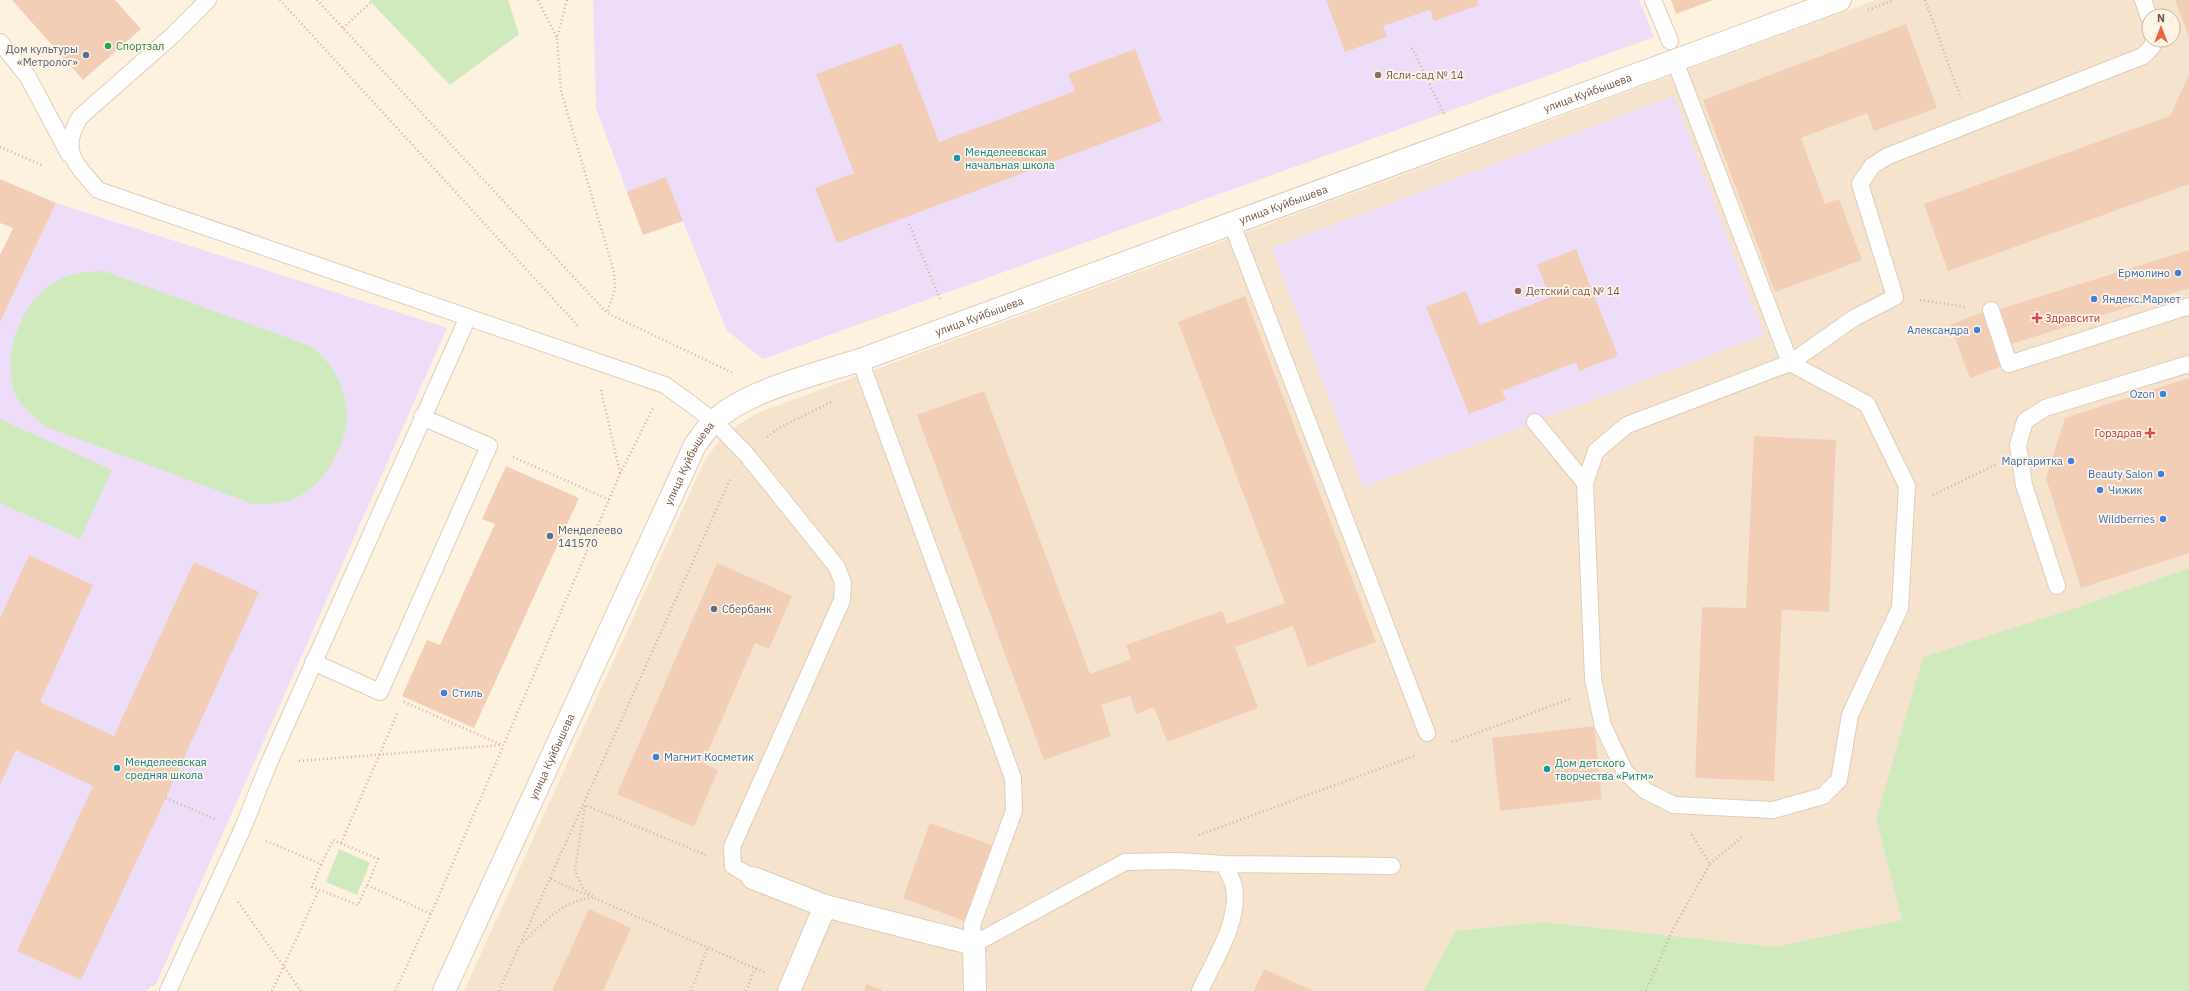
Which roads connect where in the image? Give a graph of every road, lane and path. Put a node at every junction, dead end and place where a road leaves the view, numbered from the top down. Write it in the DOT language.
graph roads {
  1 [pos="208,0"];
  2 [pos="280,0"];
  3 [pos="317,0"];
  4 [pos="538,0"];
  5 [pos="567,0"];
  6 [pos="1653,0"];
  7 [pos="1840,0"];
  8 [pos="1894,0"];
  9 [pos="1926,0"];
  10 [pos="371,2"];
  11 [pos="1865,11"];
  12 [pos="343,28"];
  13 [pos="557,38"];
  14 [pos="0,42"];
  15 [pos="1412,48"];
  16 [pos="2151,48"];
  17 [pos="1672,51"];
  18 [pos="1970,123"];
  19 [pos="1457,141"];
  20 [pos="73,161"];
  21 [pos="909,224"];
  22 [pos="1232,224"];
  23 [pos="1895,297"];
  24 [pos="2189,306"];
  25 [pos="1991,310"];
  26 [pos="607,313"];
  27 [pos="468,317"];
  28 [pos="951,326"];
  29 [pos="594,359"];
  30 [pos="860,360"];
  31 [pos="1790,363"];
  32 [pos="2189,364"];
  33 [pos="737,375"];
  34 [pos="868,383"];
  35 [pos="665,385"];
  36 [pos="422,417"];
  37 [pos="714,421"];
  38 [pos="1535,422"];
  39 [pos="489,446"];
  40 [pos="746,454"];
  41 [pos="2019,454"];
  42 [pos="620,474"];
  43 [pos="1585,483"];
  44 [pos="610,500"];
  45 [pos="1905,508"];
  46 [pos="2057,586"];
  47 [pos="313,662"];
  48 [pos="1595,690"];
  49 [pos="380,692"];
  50 [pos="403,702"];
  51 [pos="1427,733"];
  52 [pos="1448,744"];
  53 [pos="502,745"];
  54 [pos="1419,755"];
  55 [pos="379,756"];
  56 [pos="269,762"];
  57 [pos="166,798"];
  58 [pos="585,805"];
  59 [pos="1674,805"];
  60 [pos="1772,810"];
  61 [pos="242,830"];
  62 [pos="1191,838"];
  63 [pos="341,843"];
  64 [pos="1224,864"];
  65 [pos="1710,864"];
  66 [pos="733,866"];
  67 [pos="1392,866"];
  68 [pos="220,876"];
  69 [pos="752,878"];
  70 [pos="550,879"];
  71 [pos="314,882"];
  72 [pos="319,890"];
  73 [pos="594,898"];
  74 [pos="359,903"];
  75 [pos="825,906"];
  76 [pos="431,914"];
  77 [pos="522,943"];
  78 [pos="974,944"];
  79 [pos="708,947"];
  80 [pos="283,967"];
  81 [pos="755,968"];
  82 [pos="791,988"];
  83 [pos="168,991"];
  84 [pos="272,991"];
  85 [pos="301,991"];
  86 [pos="395,991"];
  87 [pos="444,991"];
  88 [pos="500,991"];
  89 [pos="691,991"];
  90 [pos="746,991"];
  91 [pos="975,991"];
  92 [pos="1200,991"];
  93 [pos="1646,991"];
  1 -- 20 [label="lane"];
  2 -- 29 [label="path"];
  3 -- 12 [label="path"];
  4 -- 13 [label="path"];
  5 -- 13 [label="path"];
  6 -- 17 [label="lane"];
  7 -- 17 [label="street, улица Куйбышева"];
  8 -- 11 [label="path"];
  9 -- 18 [label="path"];
  10 -- 12 [label="path"];
  12 -- 26 [label="path"];
  13 -- 26 [label="path"];
  14 -- 20 [label="lane"];
  15 -- 19 [label="path"];
  16 -- 18 [label="lane"];
  17 -- 19 [label="street, улица Куйбышева"];
  17 -- 31 [label="lane"];
  18 -- 23 [label="lane"];
  19 -- 22 [label="street, улица Куйбышева"];
  20 -- 27 [label="lane"];
  21 -- 28 [label="path"];
  22 -- 28 [label="street, улица Куйбышева"];
  22 -- 51 [label="lane"];
  23 -- 25 [label="path"];
  23 -- 31 [label="lane"];
  24 -- 25 [label="lane"];
  26 -- 33 [label="path"];
  27 -- 29 [label="lane"];
  27 -- 36 [label="lane"];
  28 -- 30 [label="street, улица Куйбышева"];
  29 -- 35 [label="lane"];
  29 -- 42 [label="path"];
  30 -- 34 [label="lane"];
  30 -- 37 [label="street, улица Куйбышева"];
  31 -- 43 [label="lane"];
  31 -- 45 [label="lane"];
  32 -- 41 [label="lane"];
  34 -- 40 [label="path"];
  34 -- 78 [label="lane"];
  35 -- 37 [label="lane"];
  35 -- 42 [label="path"];
  36 -- 39 [label="lane"];
  36 -- 47 [label="lane"];
  37 -- 40 [label="lane"];
  37 -- 87 [label="street, улица Куйбышева"];
  38 -- 43 [label="lane"];
  39 -- 44 [label="path"];
  39 -- 49 [label="lane"];
  40 -- 58 [label="path"];
  40 -- 66 [label="lane"];
  41 -- 45 [label="path"];
  41 -- 46 [label="lane"];
  42 -- 44 [label="path"];
  43 -- 48 [label="lane"];
  44 -- 53 [label="path"];
  45 -- 60 [label="lane"];
  47 -- 49 [label="lane"];
  47 -- 56 [label="lane"];
  48 -- 52 [label="path"];
  48 -- 59 [label="lane"];
  49 -- 50 [label="path"];
  50 -- 53 [label="path"];
  50 -- 55 [label="path"];
  53 -- 55 [label="path"];
  53 -- 76 [label="path"];
  54 -- 62 [label="path"];
  55 -- 56 [label="path"];
  55 -- 63 [label="path"];
  56 -- 61 [label="lane"];
  57 -- 61 [label="path"];
  58 -- 66 [label="path"];
  58 -- 70 [label="path"];
  58 -- 73 [label="path"];
  59 -- 60 [label="lane"];
  59 -- 65 [label="path"];
  60 -- 65 [label="path"];
  61 -- 68 [label="lane"];
  61 -- 71 [label="path"];
  63 -- 71 [label="path"];
  63 -- 74 [label="path"];
  64 -- 67 [label="lane"];
  64 -- 78 [label="lane"];
  64 -- 92 [label="lane"];
  65 -- 93 [label="path"];
  66 -- 69 [label="lane"];
  68 -- 80 [label="path"];
  68 -- 83 [label="lane"];
  69 -- 75 [label="street"];
  70 -- 73 [label="path"];
  70 -- 77 [label="path"];
  71 -- 72 [label="path"];
  72 -- 74 [label="path"];
  72 -- 80 [label="path"];
  73 -- 77 [label="path"];
  73 -- 79 [label="path"];
  74 -- 76 [label="path"];
  75 -- 78 [label="street"];
  75 -- 82 [label="street"];
  76 -- 86 [label="path"];
  77 -- 88 [label="path"];
  78 -- 91 [label="street"];
  79 -- 81 [label="path"];
  79 -- 89 [label="path"];
  80 -- 84 [label="path"];
  80 -- 85 [label="path"];
  81 -- 82 [label="path"];
  81 -- 90 [label="path"];
}
